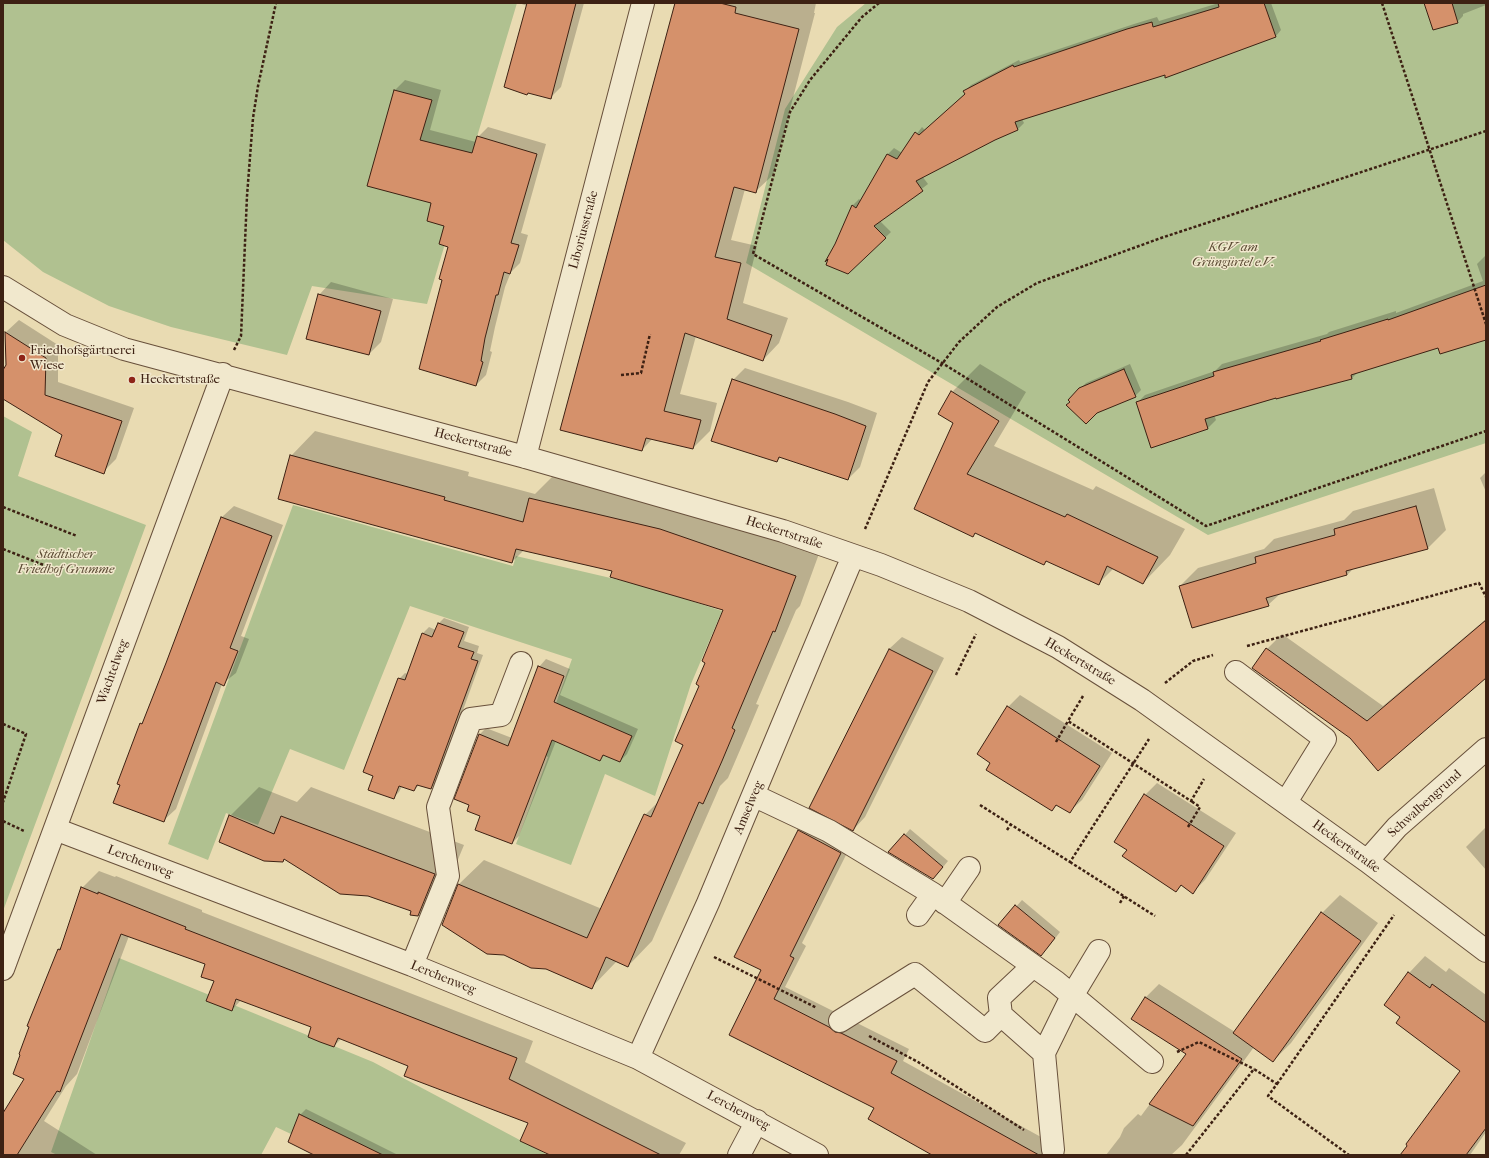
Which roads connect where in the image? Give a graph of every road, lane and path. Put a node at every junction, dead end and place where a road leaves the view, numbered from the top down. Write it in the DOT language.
graph roads {
  1 [pos="276,3"];
  2 [pos="643,3"];
  3 [pos="879,3"];
  4 [pos="1382,3"];
  5 [pos="1486,131"];
  6 [pos="1430,148"];
  7 [pos="3,287"];
  8 [pos="1486,324"];
  9 [pos="650,334"];
  10 [pos="942,363"];
  11 [pos="223,374"];
  12 [pos="621,375"];
  13 [pos="1486,432"];
  14 [pos="525,457"];
  15 [pos="3,507"];
  16 [pos="77,536"];
  17 [pos="3,549"];
  18 [pos="853,556"];
  19 [pos="59,571"];
  20 [pos="1486,597"];
  21 [pos="987,610"];
  22 [pos="1246,646"];
  23 [pos="1215,654"];
  24 [pos="521,663"];
  25 [pos="1098,672"];
  26 [pos="1236,672"];
  27 [pos="956,675"];
  28 [pos="1142,700"];
  29 [pos="1164,716"];
  30 [pos="1068,721"];
  31 [pos="3,724"];
  32 [pos="1056,742"];
  33 [pos="1486,749"];
  34 [pos="1219,755"];
  35 [pos="1133,764"];
  36 [pos="754,796"];
  37 [pos="1191,801"];
  38 [pos="3,802"];
  39 [pos="1286,802"];
  40 [pos="980,804"];
  41 [pos="1011,824"];
  42 [pos="1188,827"];
  43 [pos="55,829"];
  44 [pos="1007,830"];
  45 [pos="1367,861"];
  46 [pos="1070,862"];
  47 [pos="969,868"];
  48 [pos="1409,894"];
  49 [pos="1124,896"];
  50 [pos="939,899"];
  51 [pos="1120,903"];
  52 [pos="918,915"];
  53 [pos="1155,916"];
  54 [pos="689,944"];
  55 [pos="1099,951"];
  56 [pos="1486,951"];
  57 [pos="412,965"];
  58 [pos="1033,966"];
  59 [pos="3,969"];
  60 [pos="1072,996"];
  61 [pos="1001,1015"];
  62 [pos="840,1021"];
  63 [pos="1044,1053"];
  64 [pos="638,1058"];
  65 [pos="1152,1062"];
  66 [pos="1254,1069"];
  67 [pos="1277,1084"];
  68 [pos="757,1121"];
  69 [pos="1053,1150"];
  70 [pos="739,1155"];
  71 [pos="817,1155"];
  72 [pos="1186,1155"];
  73 [pos="1349,1155"];
  1 -- 11 [label="path"];
  2 -- 14 [label="street, Liboriusstraße"];
  3 -- 10 [label="path"];
  4 -- 6 [label="path"];
  5 -- 6 [label="path"];
  6 -- 8 [label="path"];
  6 -- 10 [label="path"];
  7 -- 11 [label="street, Heckertstraße"];
  9 -- 12 [label="path"];
  10 -- 13 [label="path"];
  10 -- 18 [label="path"];
  11 -- 14 [label="street, Heckertstraße"];
  11 -- 43 [label="street, Wachtelweg"];
  14 -- 18 [label="street, Heckertstraße"];
  15 -- 16 [label="path"];
  17 -- 19 [label="path"];
  18 -- 21 [label="street, Heckertstraße"];
  18 -- 36 [label="street, Amselweg"];
  20 -- 22 [label="path"];
  21 -- 25 [label="street, Heckertstraße"];
  21 -- 27 [label="path"];
  23 -- 28 [label="path"];
  24 -- 57 [label="street"];
  25 -- 28 [label="street, Heckertstraße"];
  25 -- 30 [label="path"];
  26 -- 39 [label="street"];
  28 -- 29 [label="street, Heckertstraße"];
  29 -- 34 [label="street, Heckertstraße"];
  29 -- 35 [label="path"];
  30 -- 32 [label="path"];
  30 -- 35 [label="path"];
  31 -- 38 [label="path"];
  33 -- 45 [label="street, Schwalbengrund"];
  34 -- 37 [label="path"];
  34 -- 39 [label="street, Heckertstraße"];
  35 -- 37 [label="path"];
  35 -- 46 [label="path"];
  36 -- 50 [label="street"];
  36 -- 54 [label="street, Amselweg"];
  37 -- 42 [label="path"];
  39 -- 45 [label="street, Heckertstraße"];
  40 -- 41 [label="path"];
  41 -- 44 [label="path"];
  41 -- 46 [label="path"];
  43 -- 57 [label="street, Lerchenweg"];
  43 -- 59 [label="street, Wachtelweg"];
  45 -- 48 [label="street, Heckertstraße"];
  46 -- 49 [label="path"];
  47 -- 50 [label="street"];
  48 -- 56 [label="street, Heckertstraße"];
  48 -- 67 [label="path"];
  49 -- 51 [label="path"];
  49 -- 53 [label="path"];
  50 -- 52 [label="street"];
  50 -- 58 [label="street"];
  54 -- 62 [label="path"];
  54 -- 64 [label="street, Amselweg"];
  55 -- 60 [label="street"];
  57 -- 64 [label="street, Lerchenweg"];
  58 -- 60 [label="street"];
  58 -- 61 [label="street"];
  60 -- 63 [label="street"];
  60 -- 65 [label="street"];
  61 -- 62 [label="street"];
  61 -- 63 [label="street"];
  62 -- 69 [label="path"];
  63 -- 69 [label="street"];
  64 -- 68 [label="street, Lerchenweg"];
  65 -- 66 [label="path"];
  66 -- 67 [label="path"];
  66 -- 72 [label="path"];
  67 -- 73 [label="path"];
  68 -- 70 [label="street"];
  68 -- 71 [label="street, Lerchenweg"];
}
